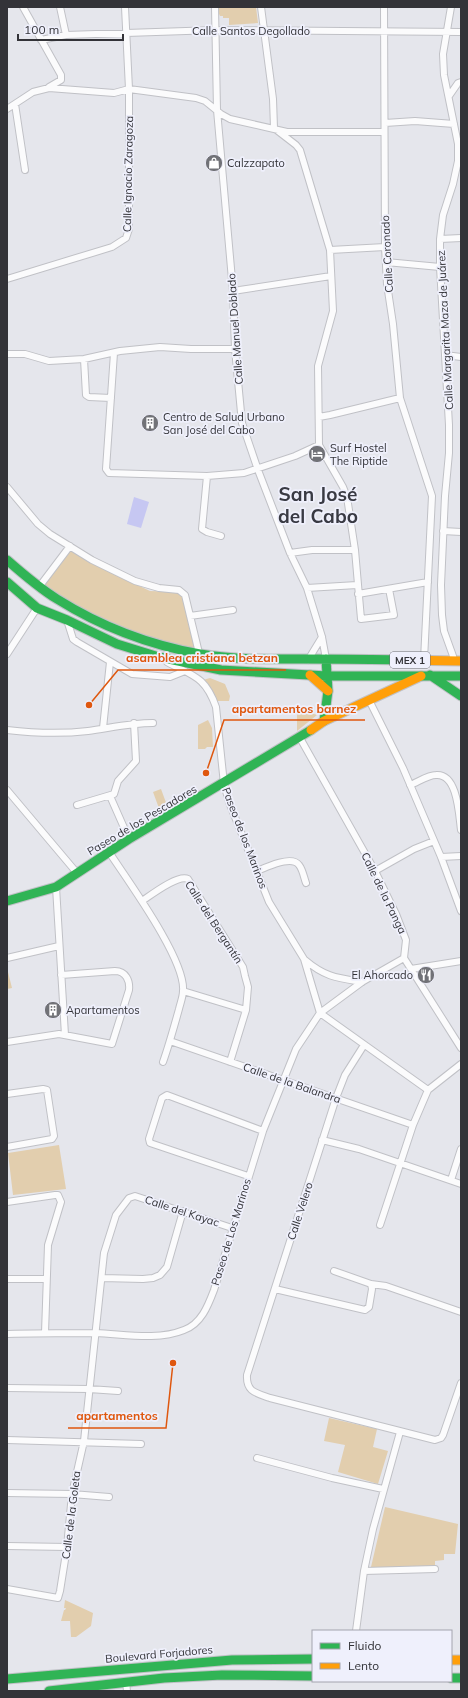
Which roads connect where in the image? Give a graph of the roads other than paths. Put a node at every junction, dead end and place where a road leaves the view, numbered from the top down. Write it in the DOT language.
graph roads {
  1 [pos="23,7"];
  2 [pos="60,7"];
  3 [pos="125,7"];
  4 [pos="215,7"];
  5 [pos="261,7"];
  6 [pos="384,7"];
  7 [pos="451,7"];
  8 [pos="216,30"];
  9 [pos="264,31"];
  10 [pos="125,32"];
  11 [pos="385,32"];
  12 [pos="446,32"];
  13 [pos="461,32"];
  14 [pos="66,35"];
  15 [pos="41,40"];
  16 [pos="461,82"];
  17 [pos="49,88"];
  18 [pos="129,89"];
  19 [pos="449,96"];
  20 [pos="15,104"];
  21 [pos="7,109"];
  22 [pos="217,110"];
  23 [pos="384,122"];
  24 [pos="454,124"];
  25 [pos="274,128"];
  26 [pos="384,132"];
  27 [pos="25,170"];
  28 [pos="461,238"];
  29 [pos="440,239"];
  30 [pos="385,247"];
  31 [pos="330,250"];
  32 [pos="386,262"];
  33 [pos="440,267"];
  34 [pos="331,276"];
  35 [pos="7,279"];
  36 [pos="233,291"];
  37 [pos="235,349"];
  38 [pos="114,352"];
  39 [pos="7,354"];
  40 [pos="445,355"];
  41 [pos="461,356"];
  42 [pos="84,359"];
  43 [pos="111,398"];
  44 [pos="400,398"];
  45 [pos="319,417"];
  46 [pos="319,445"];
  47 [pos="258,470"];
  48 [pos="207,476"];
  49 [pos="7,487"];
  50 [pos="432,496"];
  51 [pos="445,496"];
  52 [pos="443,531"];
  53 [pos="461,532"];
  54 [pos="220,536"];
  55 [pos="70,546"];
  56 [pos="355,550"];
  57 [pos="290,552"];
  58 [pos="7,560"];
  59 [pos="7,582"];
  60 [pos="428,582"];
  61 [pos="358,585"];
  62 [pos="39,588"];
  63 [pos="307,588"];
  64 [pos="389,589"];
  65 [pos="358,594"];
  66 [pos="37,608"];
  67 [pos="233,610"];
  68 [pos="190,616"];
  69 [pos="67,620"];
  70 [pos="322,637"];
  71 [pos="7,654"];
  72 [pos="200,654"];
  73 [pos="159,657"];
  74 [pos="457,658"];
  75 [pos="326,659"];
  76 [pos="308,660"];
  77 [pos="424,660"];
  78 [pos="110,662"];
  79 [pos="185,671"];
  80 [pos="310,675"];
  81 [pos="426,675"];
  82 [pos="326,676"];
  83 [pos="461,676"];
  84 [pos="328,691"];
  85 [pos="461,696"];
  86 [pos="369,700"];
  87 [pos="324,720"];
  88 [pos="134,723"];
  89 [pos="152,723"];
  90 [pos="103,728"];
  91 [pos="7,730"];
  92 [pos="300,738"];
  93 [pos="224,784"];
  94 [pos="410,785"];
  95 [pos="7,790"];
  96 [pos="110,796"];
  97 [pos="10,797"];
  98 [pos="77,805"];
  99 [pos="461,830"];
  100 [pos="129,839"];
  101 [pos="434,841"];
  102 [pos="109,852"];
  103 [pos="461,856"];
  104 [pos="441,857"];
  105 [pos="257,871"];
  106 [pos="375,871"];
  107 [pos="77,873"];
  108 [pos="306,883"];
  109 [pos="56,887"];
  110 [pos="7,901"];
  111 [pos="142,901"];
  112 [pos="461,911"];
  113 [pos="59,946"];
  114 [pos="7,958"];
  115 [pos="404,958"];
  116 [pos="304,960"];
  117 [pos="461,961"];
  118 [pos="410,969"];
  119 [pos="61,975"];
  120 [pos="362,982"];
  121 [pos="183,991"];
  122 [pos="246,1010"];
  123 [pos="320,1012"];
  124 [pos="65,1035"];
  125 [pos="170,1041"];
  126 [pos="7,1042"];
  127 [pos="364,1045"];
  128 [pos="461,1048"];
  129 [pos="163,1062"];
  130 [pos="230,1062"];
  131 [pos="461,1064"];
  132 [pos="283,1080"];
  133 [pos="428,1090"];
  134 [pos="7,1094"];
  135 [pos="336,1098"];
  136 [pos="413,1125"];
  137 [pos="263,1131"];
  138 [pos="322,1140"];
  139 [pos="7,1146"];
  140 [pos="461,1149"];
  141 [pos="400,1163"];
  142 [pos="248,1176"];
  143 [pos="451,1180"];
  144 [pos="461,1184"];
  145 [pos="7,1202"];
  146 [pos="184,1211"];
  147 [pos="380,1225"];
  148 [pos="232,1228"];
  149 [pos="334,1270"];
  150 [pos="102,1278"];
  151 [pos="7,1279"];
  152 [pos="46,1280"];
  153 [pos="371,1284"];
  154 [pos="275,1289"];
  155 [pos="461,1312"];
  156 [pos="45,1333"];
  157 [pos="97,1333"];
  158 [pos="7,1334"];
  159 [pos="461,1383"];
  160 [pos="7,1388"];
  161 [pos="89,1389"];
  162 [pos="118,1391"];
  163 [pos="400,1432"];
  164 [pos="7,1440"];
  165 [pos="84,1441"];
  166 [pos="141,1444"];
  167 [pos="257,1458"];
  168 [pos="383,1489"];
  169 [pos="7,1493"];
  170 [pos="72,1494"];
  171 [pos="109,1497"];
  172 [pos="7,1546"];
  173 [pos="67,1547"];
  174 [pos="435,1569"];
  175 [pos="364,1571"];
  176 [pos="7,1589"];
  177 [pos="356,1630"];
  178 [pos="312,1659"];
  179 [pos="312,1676"];
  180 [pos="7,1679"];
  181 [pos="126,1687"];
  182 [pos="49,1691"];
  1 -- 15 [label="street"];
  2 -- 14 [label="street"];
  3 -- 10 [label="street, Calle Ignacio Zaragoza"];
  4 -- 8 [label="street, Calle Manuel Doblado"];
  5 -- 9 [label="street"];
  6 -- 11 [label="street, Calle Coronado"];
  7 -- 12 [label="street, Calle Margarita Maza de Juárez"];
  8 -- 9 [label="street, Calle Santos Degollado"];
  8 -- 10 [label="street, Calle Santos Degollado"];
  8 -- 22 [label="street, Calle Manuel Doblado"];
  9 -- 11 [label="street, Calle Santos Degollado"];
  9 -- 25 [label="street"];
  10 -- 14 [label="street, Calle Santos Degollado"];
  10 -- 18 [label="street, Calle Ignacio Zaragoza"];
  11 -- 12 [label="street, Calle Santos Degollado"];
  11 -- 23 [label="street, Calle Coronado"];
  12 -- 13 [label="street, Calle Santos Degollado"];
  12 -- 19 [label="street, Calle Margarita Maza de Juárez"];
  14 -- 15 [label="street, Calle Santos Degollado"];
  15 -- 17 [label="street"];
  16 -- 19 [label="street"];
  17 -- 18 [label="street"];
  17 -- 20 [label="street"];
  18 -- 22 [label="street"];
  18 -- 35 [label="street, Calle Ignacio Zaragoza"];
  19 -- 24 [label="street, Calle Margarita Maza de Juárez"];
  20 -- 21 [label="street"];
  20 -- 27 [label="street"];
  22 -- 25 [label="street"];
  22 -- 36 [label="street, Calle Manuel Doblado"];
  23 -- 24 [label="street"];
  23 -- 26 [label="street, Calle Coronado"];
  24 -- 29 [label="street, Calle Margarita Maza de Juárez"];
  25 -- 26 [label="street"];
  25 -- 31 [label="street"];
  26 -- 30 [label="street, Calle Coronado"];
  28 -- 29 [label="street"];
  29 -- 33 [label="street, Calle Margarita Maza de Juárez"];
  30 -- 31 [label="street"];
  30 -- 32 [label="street, Calle Coronado"];
  31 -- 34 [label="street"];
  32 -- 33 [label="street"];
  32 -- 44 [label="street, Calle Coronado"];
  33 -- 40 [label="street, Calle Margarita Maza de Juárez"];
  34 -- 36 [label="street"];
  34 -- 45 [label="street"];
  36 -- 37 [label="street, Calle Manuel Doblado"];
  37 -- 38 [label="street"];
  37 -- 47 [label="street, Calle Manuel Doblado"];
  38 -- 42 [label="street"];
  38 -- 43 [label="street"];
  39 -- 42 [label="street"];
  40 -- 41 [label="street"];
  40 -- 51 [label="street, Calle Margarita Maza de Juárez"];
  42 -- 43 [label="street"];
  43 -- 48 [label="street"];
  44 -- 45 [label="street"];
  44 -- 50 [label="street, Calle Coronado"];
  45 -- 46 [label="street"];
  46 -- 47 [label="street"];
  46 -- 56 [label="street"];
  47 -- 48 [label="street"];
  47 -- 57 [label="street, Calle Manuel Doblado"];
  48 -- 54 [label="street"];
  49 -- 55 [label="street"];
  50 -- 51 [label="street"];
  50 -- 60 [label="street"];
  51 -- 52 [label="street, Calle Margarita Maza de Juárez"];
  52 -- 53 [label="street"];
  52 -- 74 [label="street, Calle Margarita Maza de Juárez"];
  55 -- 62 [label="street"];
  55 -- 68 [label="street"];
  56 -- 57 [label="street"];
  56 -- 61 [label="street"];
  57 -- 63 [label="street, Calle Manuel Doblado"];
  58 -- 62 [label="main road, MEX 1"];
  59 -- 66 [label="main road, MEX 1"];
  60 -- 64 [label="street"];
  60 -- 77 [label="street"];
  61 -- 63 [label="street"];
  61 -- 65 [label="street"];
  62 -- 72 [label="main road, MEX 1"];
  63 -- 70 [label="street, Calle Manuel Doblado"];
  64 -- 65 [label="street"];
  64 -- 65 [label="street"];
  66 -- 69 [label="main road, MEX 1"];
  66 -- 71 [label="street"];
  67 -- 68 [label="street"];
  68 -- 72 [label="street"];
  69 -- 73 [label="main road, MEX 1"];
  69 -- 78 [label="street"];
  70 -- 75 [label="street, Calle Manuel Doblado"];
  70 -- 76 [label="street"];
  72 -- 76 [label="main road, MEX 1"];
  73 -- 79 [label="street, Paseo de los Marinos"];
  73 -- 80 [label="main road, MEX 1"];
  74 -- 77 [label="main road, MEX 1"];
  75 -- 76 [label="main road, MEX 1"];
  75 -- 77 [label="main road, MEX 1"];
  75 -- 82 [label="main road"];
  78 -- 79 [label="street"];
  78 -- 90 [label="street"];
  79 -- 93 [label="street, Paseo de los Marinos"];
  80 -- 82 [label="main road, MEX 1"];
  80 -- 84 [label="main road"];
  81 -- 82 [label="main road, MEX 1"];
  81 -- 83 [label="main road, MEX 1"];
  81 -- 85 [label="main road"];
  81 -- 86 [label="main road, Paseo de los Pescadores"];
  82 -- 84 [label="main road"];
  84 -- 87 [label="main road"];
  86 -- 87 [label="main road, Paseo de los Pescadores"];
  86 -- 94 [label="street"];
  87 -- 92 [label="main road, Paseo de los Pescadores"];
  88 -- 89 [label="street"];
  88 -- 90 [label="street"];
  88 -- 96 [label="street"];
  90 -- 91 [label="street"];
  92 -- 93 [label="main road, Paseo de los Pescadores"];
  92 -- 106 [label="street, Calle de la Panga"];
  93 -- 100 [label="main road, Paseo de los Pescadores"];
  93 -- 105 [label="street, Paseo de los Marinos"];
  94 -- 99 [label="street"];
  94 -- 101 [label="street"];
  95 -- 97 [label="street"];
  96 -- 98 [label="street"];
  96 -- 100 [label="street"];
  97 -- 107 [label="street"];
  100 -- 102 [label="main road, Paseo de los Pescadores"];
  101 -- 104 [label="street"];
  101 -- 106 [label="street"];
  102 -- 107 [label="main road, Paseo de los Pescadores"];
  102 -- 111 [label="street"];
  103 -- 104 [label="street"];
  104 -- 112 [label="street"];
  105 -- 108 [label="street"];
  105 -- 116 [label="street, Paseo de los Marinos"];
  106 -- 115 [label="street, Calle de la Panga"];
  107 -- 109 [label="main road, Paseo de los Pescadores"];
  109 -- 110 [label="main road, Paseo de los Pescadores"];
  109 -- 113 [label="street"];
  111 -- 121 [label="street"];
  111 -- 122 [label="street, Calle del Bergantín"];
  113 -- 114 [label="street"];
  113 -- 119 [label="street"];
  115 -- 118 [label="street"];
  115 -- 120 [label="street, Paseo de Los Marinos"];
  116 -- 120 [label="street"];
  116 -- 123 [label="street, Paseo de los Marinos"];
  117 -- 118 [label="street"];
  118 -- 128 [label="street"];
  119 -- 124 [label="street"];
  119 -- 124 [label="street"];
  120 -- 123 [label="street, Paseo de Los Marinos"];
  121 -- 122 [label="street"];
  121 -- 125 [label="street"];
  122 -- 130 [label="street, Calle del Bergantín"];
  123 -- 127 [label="street"];
  123 -- 132 [label="street, Paseo de Los Marinos"];
  124 -- 126 [label="street"];
  125 -- 129 [label="street"];
  125 -- 130 [label="street, Calle de la Balandra"];
  127 -- 133 [label="street"];
  127 -- 135 [label="street, Calle Velero"];
  130 -- 132 [label="street, Calle de la Balandra"];
  131 -- 133 [label="street"];
  132 -- 135 [label="street, Calle de la Balandra"];
  132 -- 137 [label="street, Paseo de Los Marinos"];
  133 -- 136 [label="street"];
  134 -- 139 [label="street"];
  135 -- 136 [label="street, Calle de la Balandra"];
  135 -- 138 [label="street, Calle Velero"];
  136 -- 141 [label="street"];
  137 -- 142 [label="street, Paseo de Los Marinos"];
  137 -- 142 [label="street"];
  138 -- 141 [label="street"];
  138 -- 154 [label="street, Calle Velero"];
  140 -- 143 [label="street"];
  141 -- 143 [label="street"];
  141 -- 147 [label="street"];
  142 -- 148 [label="street, Paseo de Los Marinos"];
  143 -- 144 [label="street"];
  145 -- 152 [label="street"];
  146 -- 148 [label="street, Calle del Kayac"];
  146 -- 150 [label="street"];
  146 -- 150 [label="street, Calle del Kayac"];
  148 -- 157 [label="street, Paseo de Los Marinos"];
  149 -- 153 [label="street"];
  150 -- 157 [label="street, Calle del Kayac"];
  151 -- 152 [label="street"];
  152 -- 156 [label="street"];
  153 -- 154 [label="street"];
  153 -- 155 [label="street"];
  154 -- 163 [label="street, Calle Velero"];
  156 -- 157 [label="street, Paseo de Los Marinos"];
  156 -- 158 [label="street, Paseo de Los Marinos"];
  157 -- 161 [label="street, Calle de la Goleta"];
  159 -- 163 [label="street"];
  160 -- 161 [label="street"];
  161 -- 162 [label="street"];
  161 -- 165 [label="street, Calle de la Goleta"];
  163 -- 168 [label="street"];
  164 -- 165 [label="street"];
  165 -- 166 [label="street"];
  165 -- 170 [label="street, Calle de la Goleta"];
  167 -- 168 [label="street"];
  168 -- 175 [label="street"];
  169 -- 170 [label="street"];
  170 -- 171 [label="street"];
  170 -- 173 [label="street, Calle de la Goleta"];
  172 -- 173 [label="street"];
  173 -- 176 [label="street, Calle de la Goleta"];
  174 -- 175 [label="street"];
  175 -- 177 [label="street"];
  178 -- 180 [label="main road, Boulevard Forjadores"];
  179 -- 181 [label="main road"];
  181 -- 182 [label="main road"];
}
